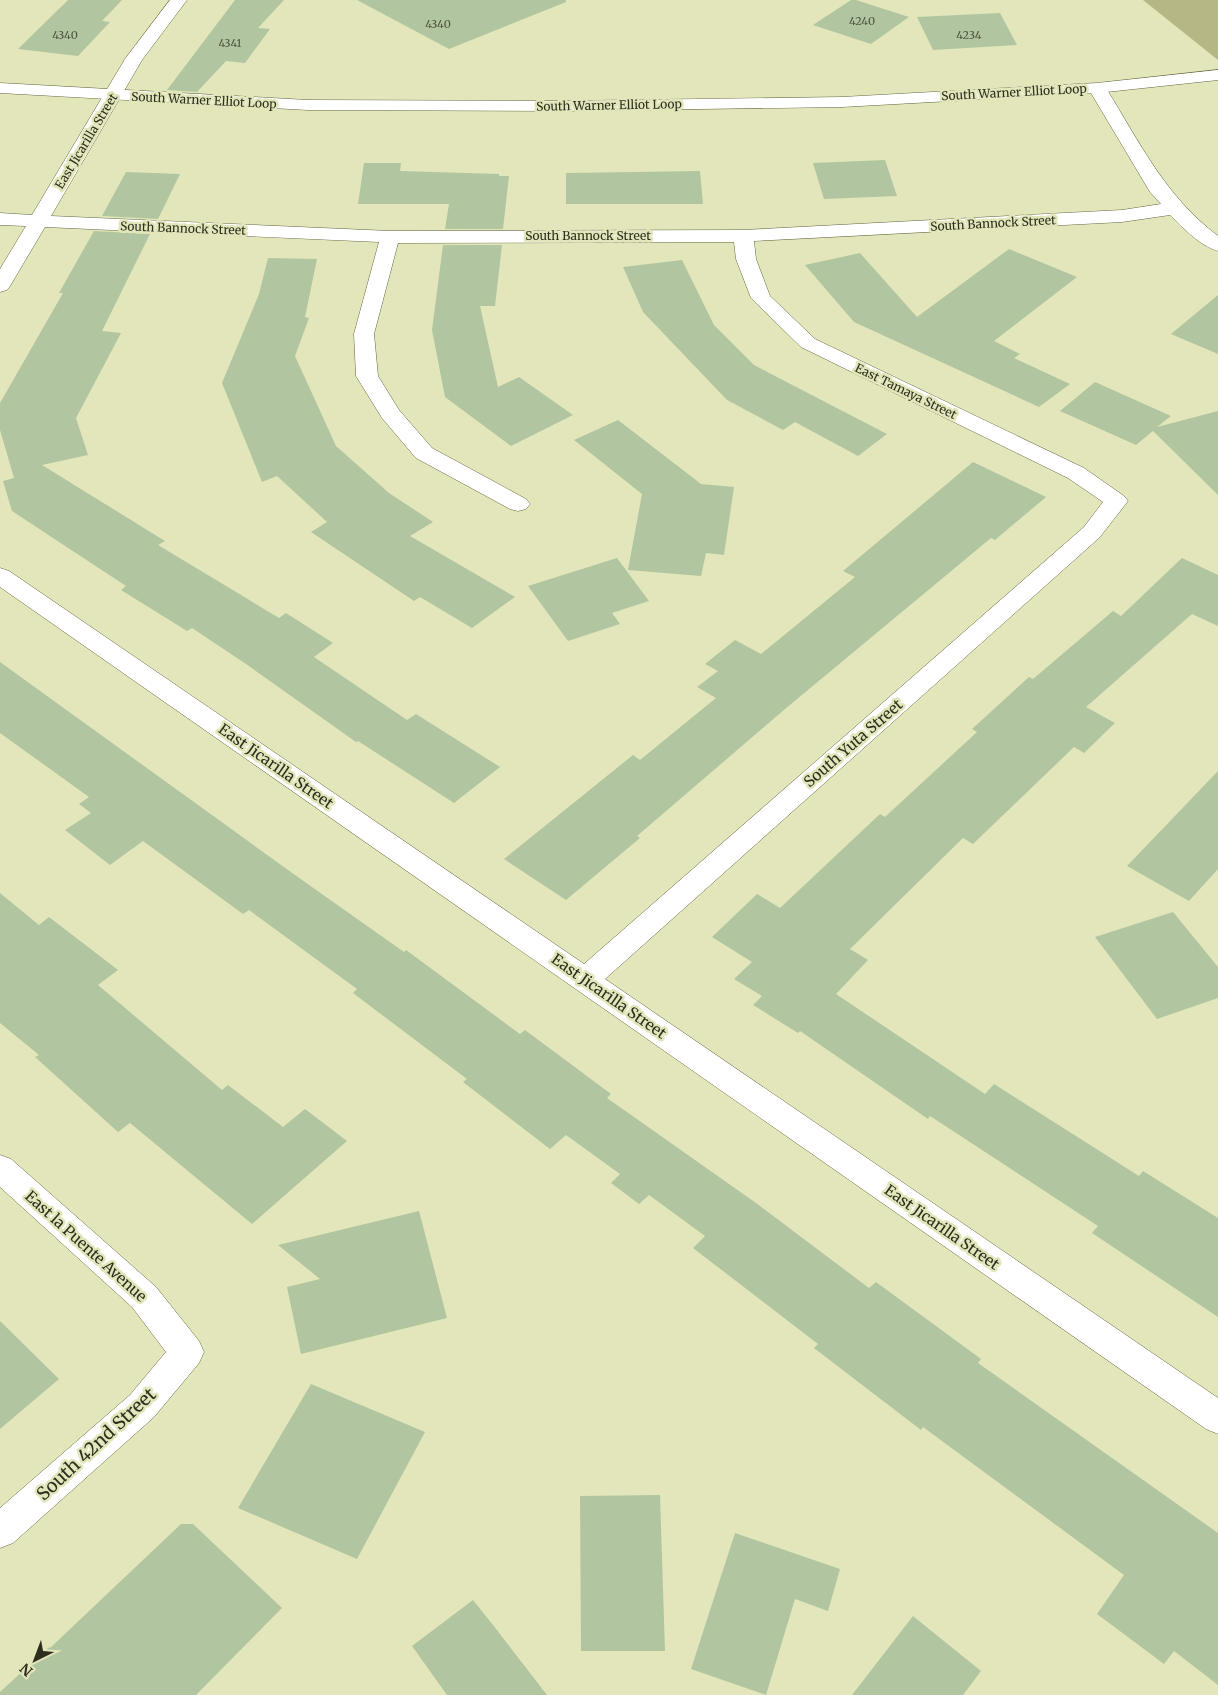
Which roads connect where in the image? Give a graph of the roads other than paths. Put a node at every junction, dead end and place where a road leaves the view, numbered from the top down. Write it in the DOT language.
graph roads {
  1 [pos="179,0"];
  2 [pos="1218,75"];
  3 [pos="0,88"];
  4 [pos="1097,88"];
  5 [pos="114,95"];
  6 [pos="1175,208"];
  7 [pos="0,219"];
  8 [pos="37,222"];
  9 [pos="743,236"];
  10 [pos="390,237"];
  11 [pos="1218,245"];
  12 [pos="0,286"];
  13 [pos="1116,501"];
  14 [pos="518,504"];
  15 [pos="0,576"];
  16 [pos="585,980"];
  17 [pos="0,1168"];
  18 [pos="186,1352"];
  19 [pos="1218,1418"];
  20 [pos="0,1531"];
  1 -- 5 [label="street, East Jicarilla Street"];
  2 -- 4 [label="street, South Warner Elliot Loop"];
  3 -- 5 [label="street, South Warner Elliot Loop"];
  4 -- 5 [label="street, South Warner Elliot Loop"];
  4 -- 6 [label="street"];
  5 -- 8 [label="street, East Jicarilla Street"];
  6 -- 9 [label="street, South Bannock Street"];
  6 -- 11 [label="street"];
  7 -- 8 [label="street, South Bannock Street"];
  8 -- 10 [label="street, South Bannock Street"];
  8 -- 12 [label="street, East Jicarilla Street"];
  9 -- 10 [label="street, South Bannock Street"];
  9 -- 13 [label="street, East Tamaya Street"];
  10 -- 14 [label="street"];
  13 -- 16 [label="street, South Yuta Street"];
  15 -- 16 [label="street, East Jicarilla Street"];
  16 -- 19 [label="street, East Jicarilla Street"];
  17 -- 18 [label="street, East la Puente Avenue"];
  18 -- 20 [label="street, South 42nd Street"];
}
